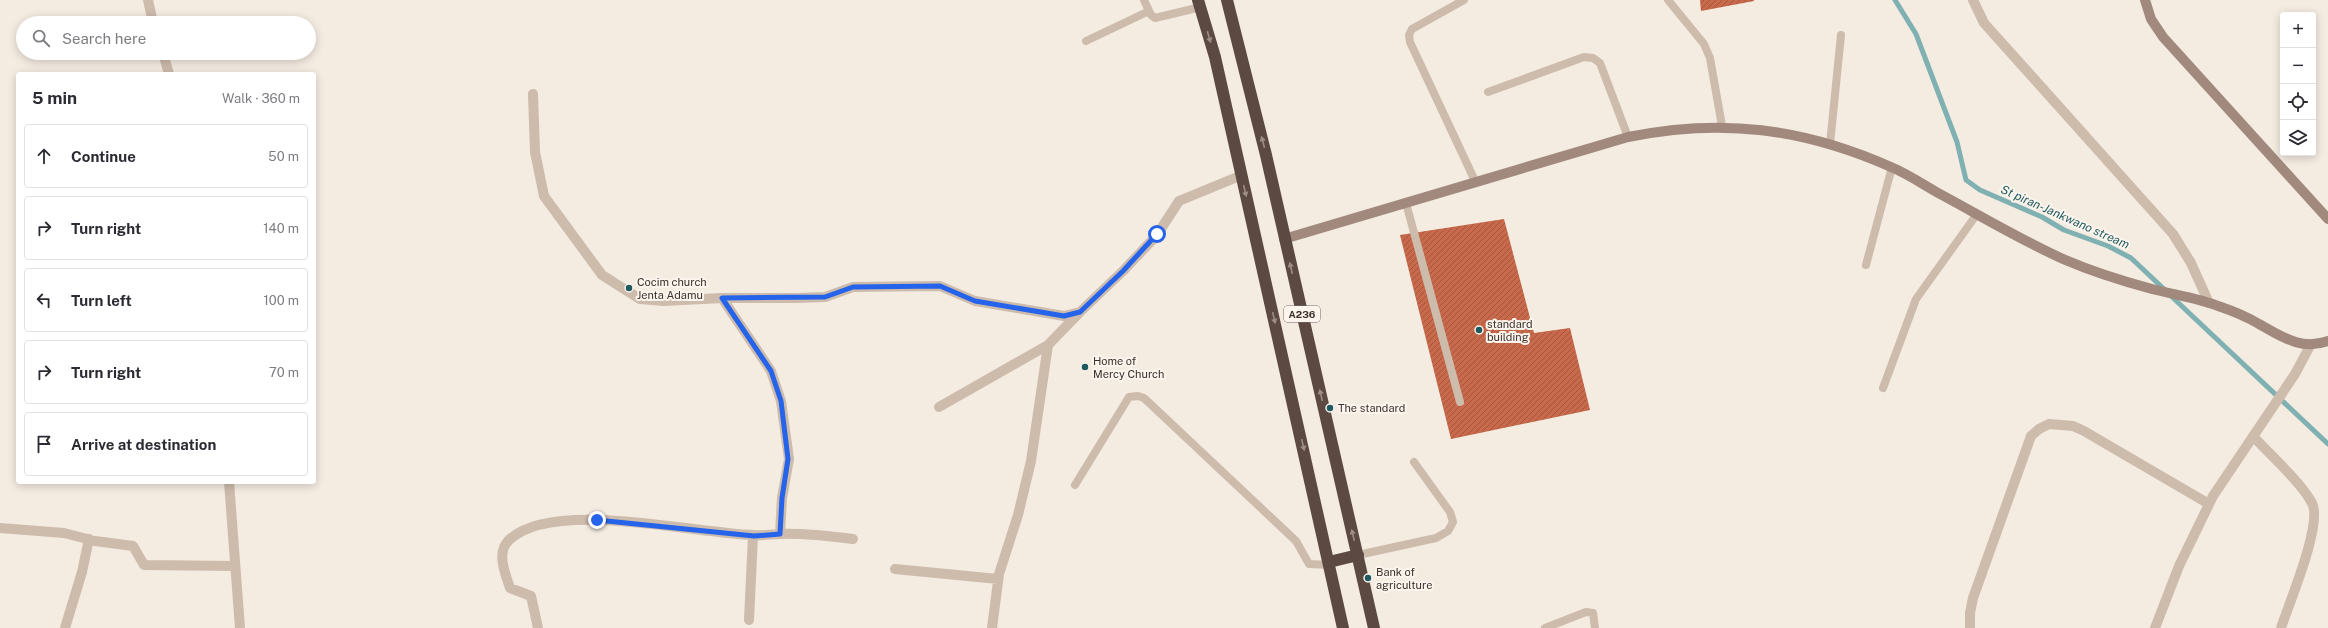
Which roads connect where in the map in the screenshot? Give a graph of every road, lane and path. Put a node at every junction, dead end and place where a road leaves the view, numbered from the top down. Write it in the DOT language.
graph roads {
  1 [pos="148,0"];
  2 [pos="1144,0"];
  3 [pos="1227,0"];
  4 [pos="1464,0"];
  5 [pos="1668,0"];
  6 [pos="1973,0"];
  7 [pos="2145,0"];
  8 [pos="1200,4"];
  9 [pos="1149,11"];
  10 [pos="151,16"];
  11 [pos="1841,35"];
  12 [pos="1086,41"];
  13 [pos="165,60"];
  14 [pos="168,72"];
  15 [pos="1488,92"];
  16 [pos="533,94"];
  17 [pos="1722,126"];
  18 [pos="1628,137"];
  19 [pos="1830,144"];
  20 [pos="1892,167"];
  21 [pos="1242,175"];
  22 [pos="1476,182"];
  23 [pos="1406,203"];
  24 [pos="1977,214"];
  25 [pos="2328,218"];
  26 [pos="1284,239"];
  27 [pos="1866,265"];
  28 [pos="722,298"];
  29 [pos="2209,303"];
  30 [pos="1080,312"];
  31 [pos="2328,341"];
  32 [pos="2311,344"];
  33 [pos="1048,345"];
  34 [pos="1883,388"];
  35 [pos="1460,402"];
  36 [pos="939,407"];
  37 [pos="2253,436"];
  38 [pos="1414,462"];
  39 [pos="230,484"];
  40 [pos="1075,485"];
  41 [pos="2209,504"];
  42 [pos="0,528"];
  43 [pos="780,534"];
  44 [pos="754,536"];
  45 [pos="89,539"];
  46 [pos="853,539"];
  47 [pos="1358,555"];
  48 [pos="1329,563"];
  49 [pos="235,566"];
  50 [pos="895,569"];
  51 [pos="998,578"];
  52 [pos="749,620"];
  53 [pos="65,628"];
  54 [pos="240,628"];
  55 [pos="538,628"];
  56 [pos="992,628"];
  57 [pos="1343,628"];
  58 [pos="1374,628"];
  59 [pos="1546,628"];
  60 [pos="1595,628"];
  61 [pos="1970,628"];
  62 [pos="2156,628"];
  63 [pos="2281,628"];
  1 -- 10 [label="street"];
  2 -- 9 [label="lane"];
  26 -- 3 [label="highway, A236, one-way"];
  4 -- 22 [label="lane"];
  5 -- 17 [label="lane"];
  6 -- 29 [label="street"];
  7 -- 25 [label="street"];
  8 -- 9 [label="lane"];
  8 -- 21 [label="highway, A236, one-way"];
  9 -- 12 [label="lane"];
  11 -- 19 [label="lane"];
  13 -- 14 [label="street"];
  15 -- 18 [label="lane"];
  16 -- 28 [label="street"];
  17 -- 18 [label="street"];
  17 -- 19 [label="street"];
  18 -- 22 [label="street"];
  19 -- 20 [label="street"];
  20 -- 24 [label="street"];
  20 -- 27 [label="lane"];
  21 -- 30 [label="street"];
  21 -- 48 [label="highway, A236, one-way"];
  22 -- 23 [label="street"];
  23 -- 26 [label="street"];
  23 -- 35 [label="lane"];
  24 -- 29 [label="street"];
  24 -- 34 [label="lane"];
  47 -- 26 [label="highway, A236, one-way"];
  28 -- 30 [label="street"];
  28 -- 43 [label="street"];
  29 -- 32 [label="street"];
  30 -- 33 [label="street"];
  31 -- 32 [label="street"];
  32 -- 37 [label="street"];
  33 -- 36 [label="street"];
  33 -- 51 [label="street"];
  37 -- 41 [label="street"];
  37 -- 63 [label="street"];
  38 -- 47 [label="lane"];
  39 -- 49 [label="street"];
  40 -- 48 [label="lane"];
  41 -- 61 [label="street"];
  41 -- 62 [label="street"];
  42 -- 45 [label="street"];
  43 -- 44 [label="street"];
  43 -- 46 [label="street"];
  44 -- 52 [label="street"];
  44 -- 55 [label="street"];
  45 -- 49 [label="street"];
  45 -- 53 [label="street"];
  47 -- 48 [label="highway"];
  47 -- 58 [label="highway, A236"];
  48 -- 57 [label="highway, A236"];
  49 -- 54 [label="street"];
  50 -- 51 [label="street"];
  51 -- 56 [label="street"];
  59 -- 60 [label="lane"];
}
